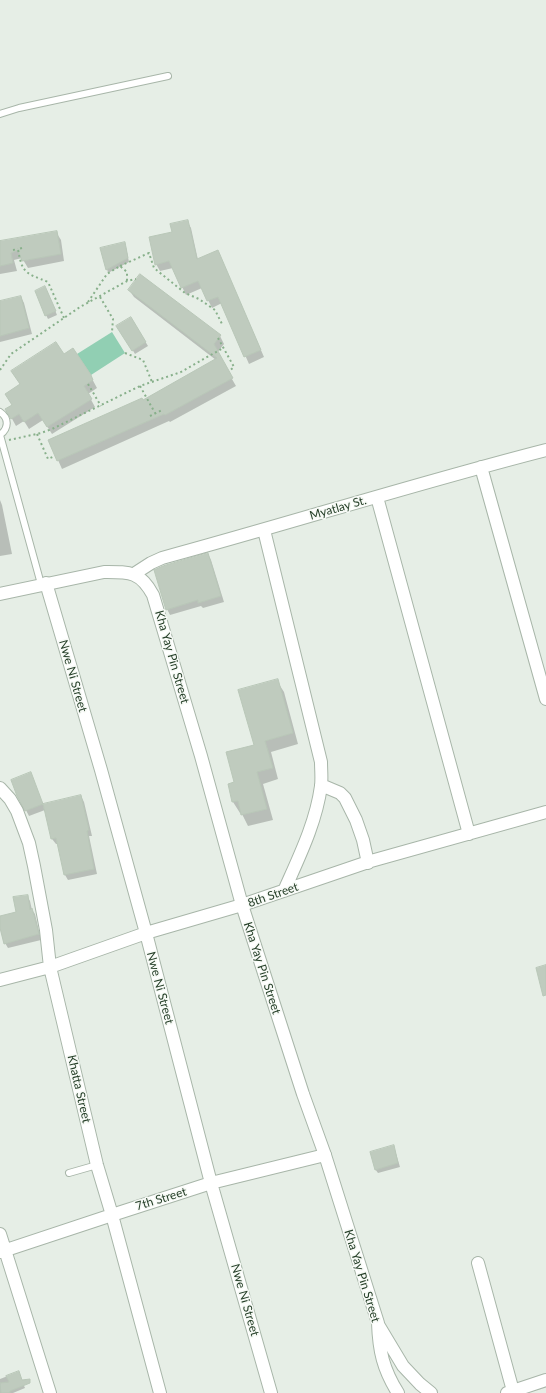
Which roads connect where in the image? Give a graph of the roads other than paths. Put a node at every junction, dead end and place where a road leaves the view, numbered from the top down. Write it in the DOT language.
graph roads {
  1 [pos="168,76"];
  2 [pos="0,114"];
  3 [pos="0,412"];
  4 [pos="0,435"];
  5 [pos="546,450"];
  6 [pos="481,467"];
  7 [pos="377,497"];
  8 [pos="264,530"];
  9 [pos="134,574"];
  10 [pos="43,584"];
  11 [pos="0,594"];
  12 [pos="546,699"];
  13 [pos="321,785"];
  14 [pos="0,788"];
  15 [pos="546,812"];
  16 [pos="469,834"];
  17 [pos="368,862"];
  18 [pos="284,890"];
  19 [pos="242,905"];
  20 [pos="146,932"];
  21 [pos="50,967"];
  22 [pos="0,980"];
  23 [pos="325,1155"];
  24 [pos="97,1165"];
  25 [pos="70,1173"];
  26 [pos="211,1184"];
  27 [pos="112,1215"];
  28 [pos="0,1234"];
  29 [pos="2,1252"];
  30 [pos="478,1263"];
  31 [pos="378,1323"];
  32 [pos="546,1380"];
  33 [pos="510,1392"];
  34 [pos="50,1393"];
  35 [pos="160,1393"];
  36 [pos="271,1393"];
  37 [pos="398,1393"];
  38 [pos="431,1393"];
  1 -- 2 [label="lane"];
  3 -- 4 [label="lane"];
  4 -- 10 [label="lane"];
  5 -- 6 [label="street, Myatlay St."];
  6 -- 7 [label="street, Myatlay St."];
  6 -- 12 [label="street"];
  7 -- 8 [label="street, Myatlay St."];
  7 -- 16 [label="street"];
  8 -- 9 [label="street, Myatlay St."];
  8 -- 13 [label="street"];
  9 -- 10 [label="street"];
  9 -- 19 [label="street, Kha Yay Pin Street"];
  10 -- 11 [label="street"];
  10 -- 20 [label="street, Nwe Ni Street"];
  13 -- 17 [label="street"];
  13 -- 18 [label="street"];
  14 -- 21 [label="street, Khatta Street"];
  15 -- 16 [label="street, 8th Street"];
  16 -- 17 [label="street, 8th Street"];
  17 -- 18 [label="street, 8th Street"];
  18 -- 19 [label="street, 8th Street"];
  19 -- 20 [label="street, 8th Street"];
  19 -- 23 [label="street, Kha Yay Pin Street"];
  20 -- 21 [label="street, 8th Street"];
  20 -- 26 [label="street, Nwe Ni Street"];
  21 -- 22 [label="street, 8th Street"];
  21 -- 24 [label="street, Khatta Street"];
  23 -- 26 [label="street, 7th Street"];
  23 -- 31 [label="street, Kha Yay Pin Street"];
  24 -- 25 [label="lane"];
  24 -- 27 [label="street, Khatta Street"];
  26 -- 27 [label="street, 7th Street"];
  26 -- 36 [label="street, Nwe Ni Street"];
  27 -- 29 [label="street, 7th Street"];
  27 -- 35 [label="street, Khatta Street"];
  28 -- 29 [label="street"];
  29 -- 34 [label="street"];
  30 -- 33 [label="street"];
  31 -- 37 [label="street, Kha Yay Pin Street"];
  31 -- 38 [label="street"];
  32 -- 33 [label="street"];
}
